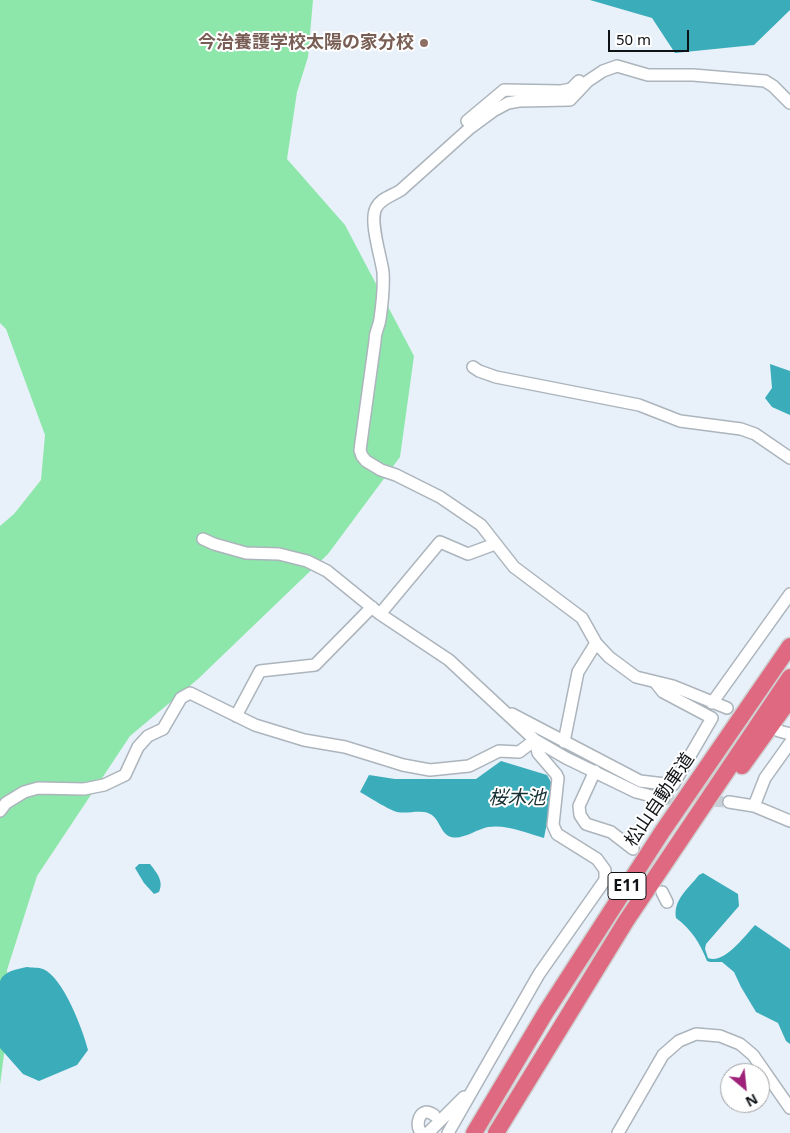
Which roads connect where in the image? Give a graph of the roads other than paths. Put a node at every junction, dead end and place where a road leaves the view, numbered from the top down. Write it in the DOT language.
graph roads {
  1 [pos="617,66"];
  2 [pos="790,103"];
  3 [pos="446,140"];
  4 [pos="473,367"];
  5 [pos="790,458"];
  6 [pos="203,539"];
  7 [pos="495,544"];
  8 [pos="790,594"];
  9 [pos="376,610"];
  10 [pos="596,643"];
  11 [pos="790,646"];
  12 [pos="790,677"];
  13 [pos="655,682"];
  14 [pos="790,699"];
  15 [pos="712,703"];
  16 [pos="727,708"];
  17 [pos="504,710"];
  18 [pos="236,716"];
  19 [pos="535,740"];
  20 [pos="564,742"];
  21 [pos="790,743"];
  22 [pos="595,771"];
  23 [pos="663,799"];
  24 [pos="729,802"];
  25 [pos="754,806"];
  26 [pos="0,811"];
  27 [pos="790,821"];
  28 [pos="633,849"];
  29 [pos="626,921"];
  30 [pos="476,1086"];
  31 [pos="790,1108"];
  32 [pos="434,1115"];
  33 [pos="422,1133"];
  34 [pos="428,1133"];
  35 [pos="448,1133"];
  36 [pos="474,1133"];
  37 [pos="496,1133"];
  38 [pos="618,1133"];
  1 -- 2 [label="street"];
  1 -- 3 [label="street"];
  1 -- 7 [label="street"];
  4 -- 5 [label="street"];
  6 -- 9 [label="street"];
  7 -- 9 [label="street"];
  7 -- 10 [label="street"];
  8 -- 15 [label="street"];
  9 -- 17 [label="street"];
  9 -- 18 [label="street"];
  10 -- 13 [label="street"];
  10 -- 20 [label="street"];
  11 -- 36 [label="highway, 松山自動車道 / E11"];
  12 -- 29 [label="highway, E11"];
  13 -- 15 [label="street"];
  13 -- 20 [label="street"];
  14 -- 29 [label="highway"];
  15 -- 16 [label="street"];
  17 -- 19 [label="street"];
  17 -- 20 [label="street"];
  18 -- 19 [label="street"];
  18 -- 26 [label="street"];
  19 -- 22 [label="street"];
  19 -- 30 [label="street"];
  21 -- 25 [label="street"];
  22 -- 23 [label="street"];
  22 -- 28 [label="street"];
  24 -- 25 [label="street"];
  25 -- 27 [label="street"];
  29 -- 37 [label="highway, E11"];
  30 -- 34 [label="street"];
  30 -- 35 [label="street"];
  31 -- 38 [label="street"];
  32 -- 33 [label="street"];
}
